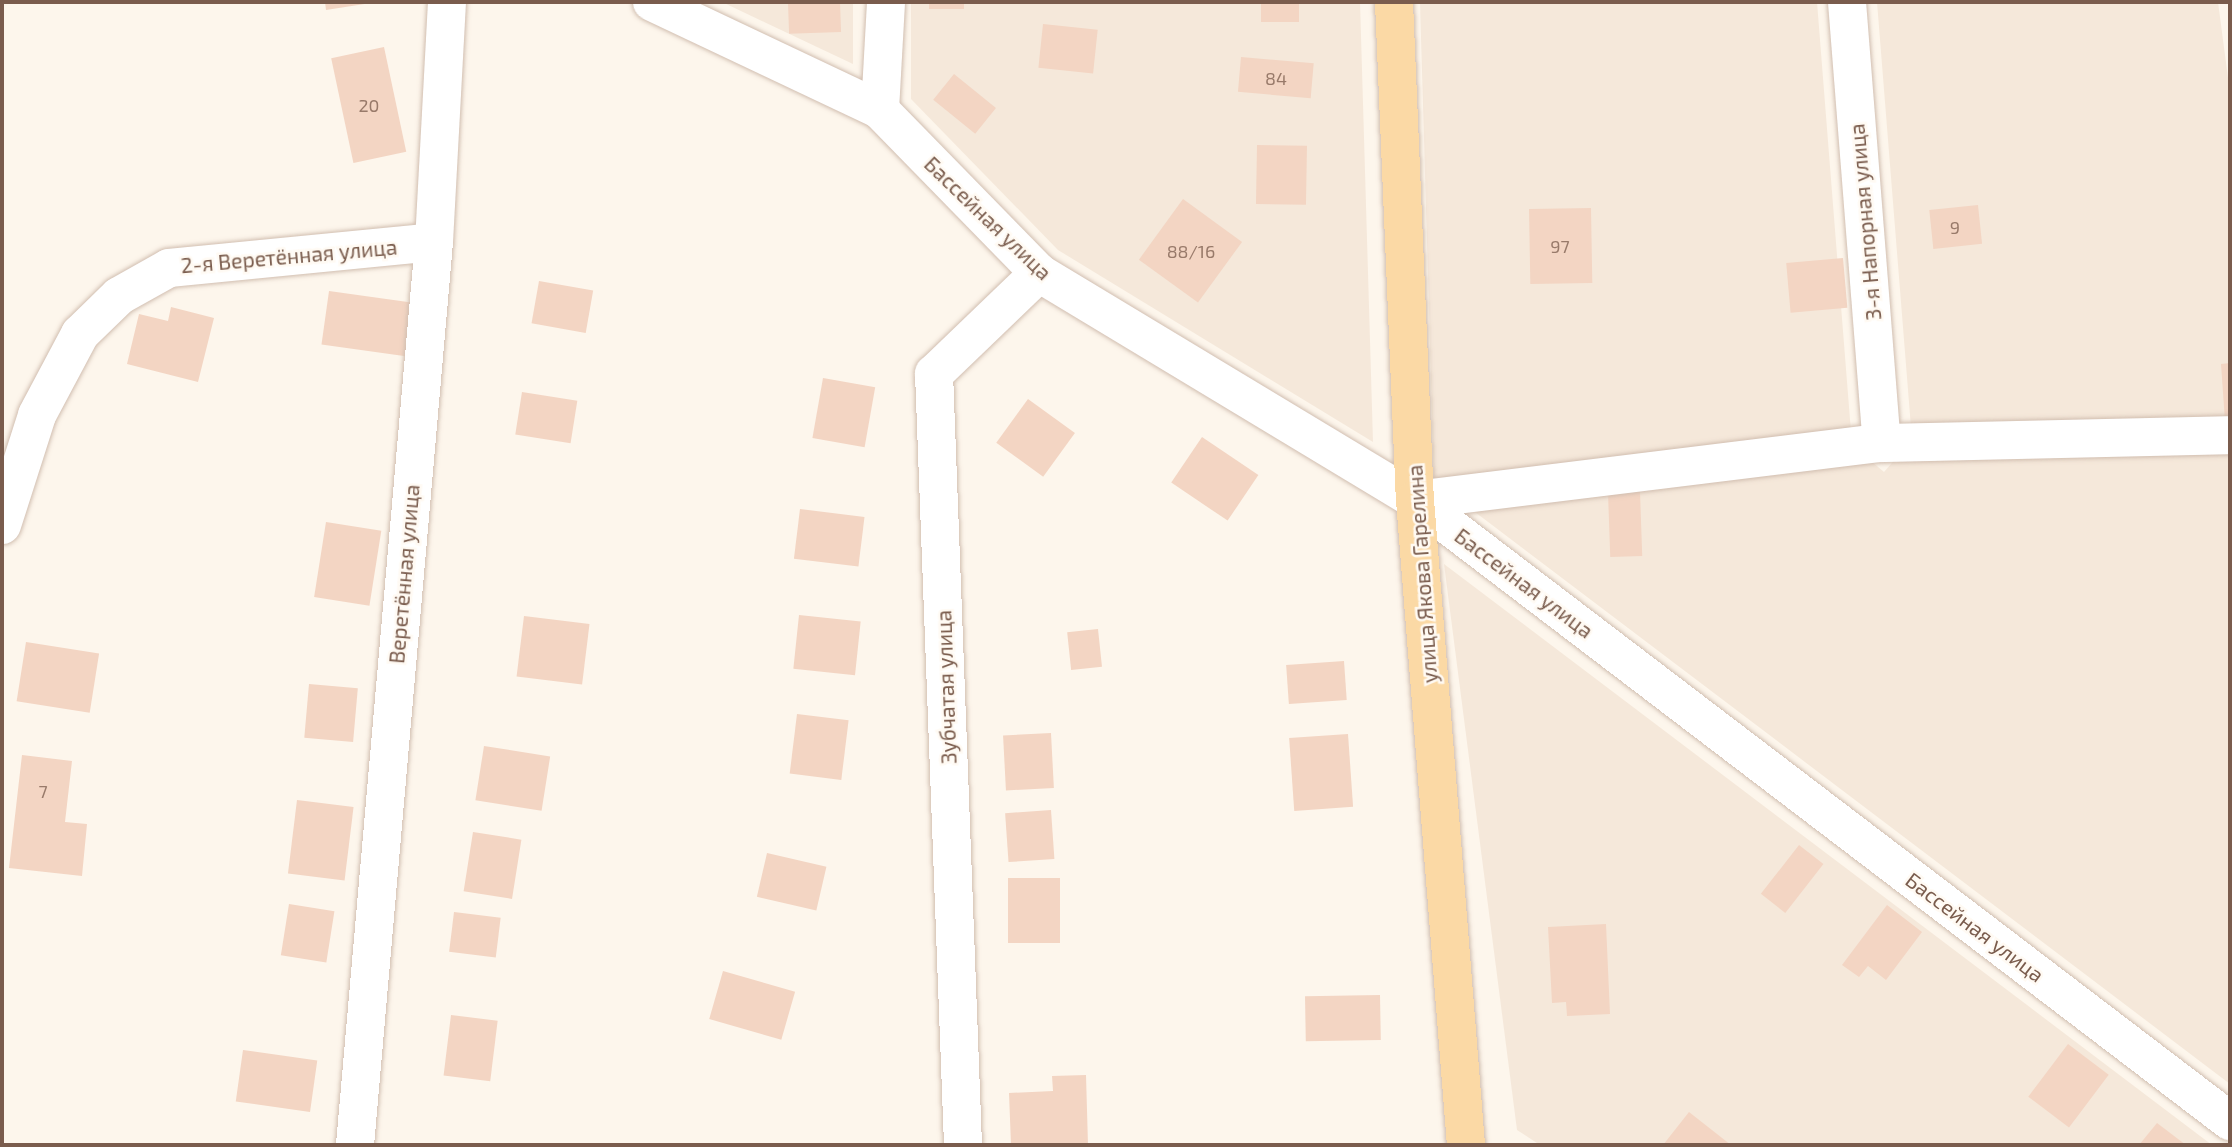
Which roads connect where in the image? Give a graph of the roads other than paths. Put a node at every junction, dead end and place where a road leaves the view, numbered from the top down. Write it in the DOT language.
graph roads {
  1 [pos="447,2"];
  2 [pos="653,2"];
  3 [pos="886,2"];
  4 [pos="1394,2"];
  5 [pos="1847,2"];
  6 [pos="880,110"];
  7 [pos="435,242"];
  8 [pos="1039,273"];
  9 [pos="2230,435"];
  10 [pos="1882,443"];
  11 [pos="1415,500"];
  12 [pos="2,525"];
  13 [pos="2230,1121"];
  14 [pos="1470,1143"];
  15 [pos="355,1145"];
  16 [pos="963,1145"];
  1 -- 7 [label="street, Веретённая улица"];
  2 -- 6 [label="street, Бассейная улица"];
  3 -- 6 [label="street"];
  4 -- 11 [label="main road, улица Якова Гарелина"];
  5 -- 10 [label="street, 3-я Напорная улица"];
  6 -- 8 [label="street, Бассейная улица"];
  7 -- 12 [label="street, 2-я Веретённая улица"];
  7 -- 15 [label="street, Веретённая улица"];
  8 -- 11 [label="street, Бассейная улица"];
  8 -- 16 [label="street, Зубчатая улица"];
  9 -- 10 [label="street"];
  10 -- 11 [label="street"];
  11 -- 13 [label="street, Бассейная улица"];
  11 -- 14 [label="main road, улица Якова Гарелина"];
}
